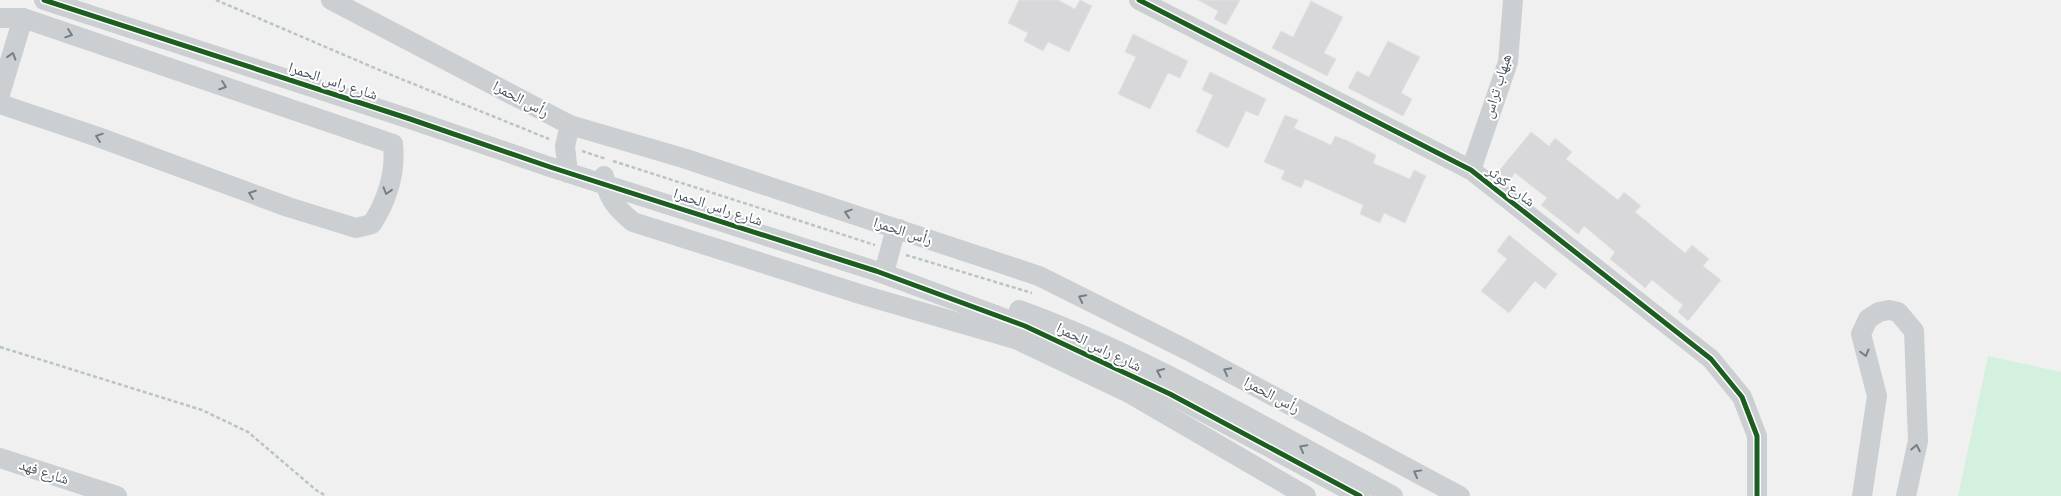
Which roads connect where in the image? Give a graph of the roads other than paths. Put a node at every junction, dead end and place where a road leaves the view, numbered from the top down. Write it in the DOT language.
graph roads {
  1 [pos="44,0"];
  2 [pos="83,0"];
  3 [pos="332,0"];
  4 [pos="1139,0"];
  5 [pos="1513,0"];
  6 [pos="0,18"];
  7 [pos="23,18"];
  8 [pos="0,94"];
  9 [pos="0,104"];
  10 [pos="413,114"];
  11 [pos="570,124"];
  12 [pos="393,144"];
  13 [pos="567,166"];
  14 [pos="1471,170"];
  15 [pos="604,178"];
  16 [pos="899,230"];
  17 [pos="885,269"];
  18 [pos="1025,326"];
  19 [pos="1352,437"];
  20 [pos="0,458"];
  21 [pos="1335,474"];
  22 [pos="117,496"];
  23 [pos="1306,496"];
  24 [pos="1360,496"];
  25 [pos="1393,496"];
  26 [pos="1460,496"];
  27 [pos="1757,496"];
  28 [pos="1862,496"];
  29 [pos="1906,496"];
  1 -- 10 [label="street, شارع راس الحمرا"];
  2 -- 10 [label="street, شارع راس الحمرا"];
  3 -- 11 [label="street, رأس الحمرا"];
  4 -- 14 [label="street, شارع كوثر"];
  5 -- 14 [label="street, هبهاب تراس"];
  6 -- 7 [label="street"];
  8 -- 7 [label="street, one-way"];
  7 -- 12 [label="street, one-way"];
  12 -- 9 [label="street, one-way"];
  10 -- 12 [label="street"];
  10 -- 13 [label="street, شارع راس الحمرا"];
  11 -- 13 [label="street"];
  16 -- 11 [label="street, رأس الحمرا, one-way"];
  13 -- 15 [label="street, شارع راس الحمرا"];
  14 -- 27 [label="street, شارع كوثر"];
  15 -- 17 [label="street, شارع راس الحمرا"];
  15 -- 18 [label="street"];
  16 -- 17 [label="street"];
  19 -- 16 [label="street, رأس الحمرا, one-way"];
  17 -- 18 [label="street, شارع راس الحمرا"];
  18 -- 21 [label="street, شارع راس الحمرا"];
  18 -- 23 [label="street"];
  19 -- 21 [label="street"];
  26 -- 19 [label="street, رأس الحمرا, one-way"];
  20 -- 22 [label="street, شارع فهد"];
  21 -- 24 [label="street, شارع راس الحمرا"];
  21 -- 25 [label="street, شارع راس الحمرا"];
  29 -- 28 [label="street, one-way"];
}
